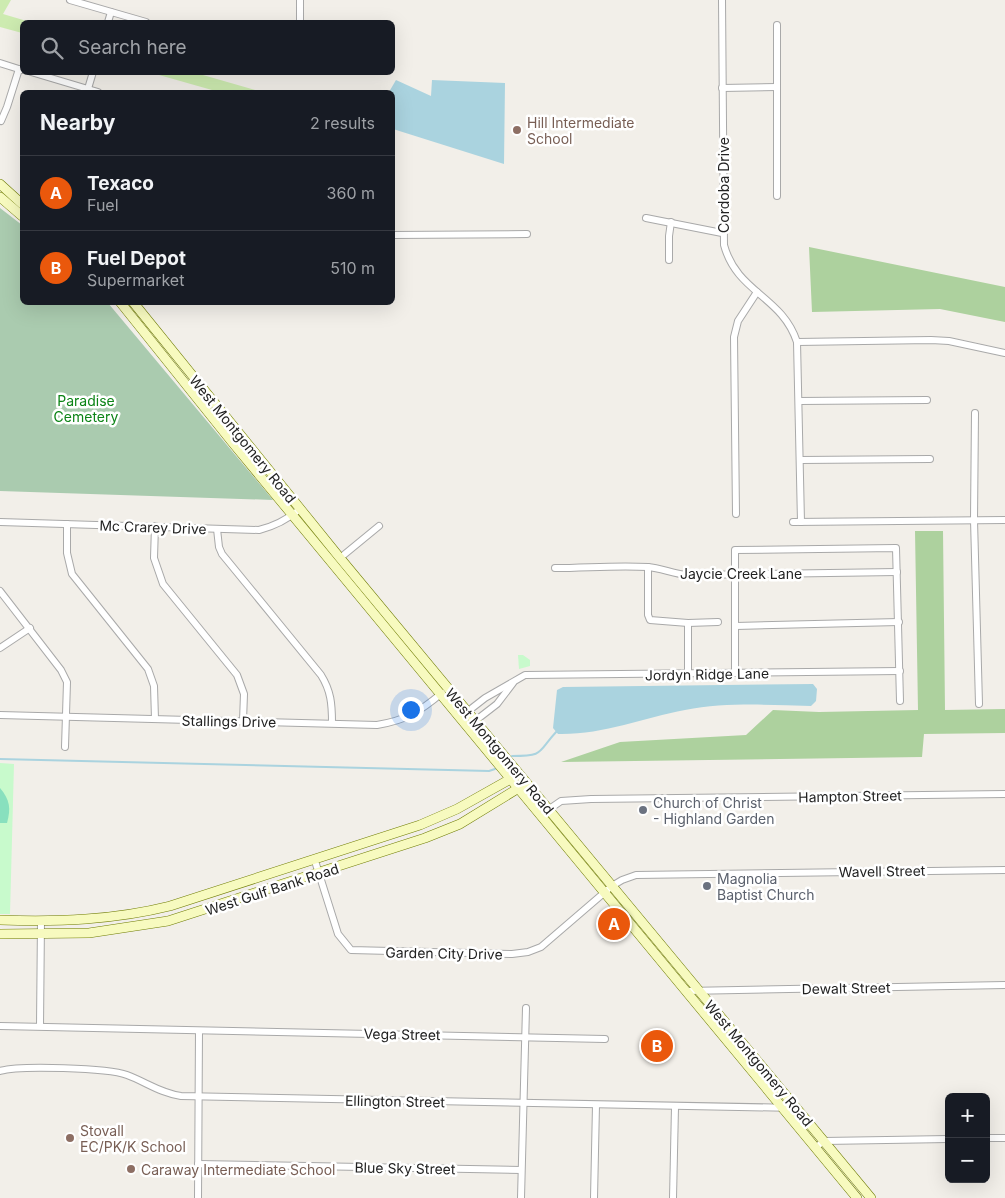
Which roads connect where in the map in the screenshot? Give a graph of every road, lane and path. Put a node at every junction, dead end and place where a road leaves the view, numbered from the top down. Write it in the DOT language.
graph roads {
  1 [pos="70,0"];
  2 [pos="300,0"];
  3 [pos="722,0"];
  4 [pos="111,12"];
  5 [pos="109,20"];
  6 [pos="139,20"];
  7 [pos="300,20"];
  8 [pos="777,25"];
  9 [pos="0,63"];
  10 [pos="20,69"];
  11 [pos="20,72"];
  12 [pos="40,75"];
  13 [pos="92,75"];
  14 [pos="777,87"];
  15 [pos="722,88"];
  16 [pos="84,90"];
  17 [pos="87,90"];
  18 [pos="1,121"];
  19 [pos="0,184"];
  20 [pos="777,196"];
  21 [pos="0,197"];
  22 [pos="20,202"];
  23 [pos="20,214"];
  24 [pos="646,218"];
  25 [pos="671,222"];
  26 [pos="722,233"];
  27 [pos="527,234"];
  28 [pos="395,235"];
  29 [pos="669,260"];
  30 [pos="757,292"];
  31 [pos="123,305"];
  32 [pos="135,305"];
  33 [pos="797,342"];
  34 [pos="1005,353"];
  35 [pos="928,400"];
  36 [pos="799,401"];
  37 [pos="975,412"];
  38 [pos="930,459"];
  39 [pos="800,460"];
  40 [pos="296,512"];
  41 [pos="736,514"];
  42 [pos="974,520"];
  43 [pos="1005,520"];
  44 [pos="0,522"];
  45 [pos="793,522"];
  46 [pos="801,522"];
  47 [pos="67,524"];
  48 [pos="155,526"];
  49 [pos="379,526"];
  50 [pos="217,529"];
  51 [pos="340,558"];
  52 [pos="648,567"];
  53 [pos="555,568"];
  54 [pos="897,572"];
  55 [pos="736,574"];
  56 [pos="0,591"];
  57 [pos="718,622"];
  58 [pos="898,622"];
  59 [pos="688,623"];
  60 [pos="736,626"];
  61 [pos="30,628"];
  62 [pos="0,648"];
  63 [pos="900,671"];
  64 [pos="735,673"];
  65 [pos="688,674"];
  66 [pos="514,681"];
  67 [pos="444,691"];
  68 [pos="900,701"];
  69 [pos="979,704"];
  70 [pos="468,712"];
  71 [pos="0,715"];
  72 [pos="67,717"];
  73 [pos="155,719"];
  74 [pos="475,720"];
  75 [pos="243,721"];
  76 [pos="332,723"];
  77 [pos="65,747"];
  78 [pos="514,776"];
  79 [pos="523,786"];
  80 [pos="1005,794"];
  81 [pos="548,810"];
  82 [pos="420,826"];
  83 [pos="425,838"];
  84 [pos="315,861"];
  85 [pos="1005,870"];
  86 [pos="319,874"];
  87 [pos="227,888"];
  88 [pos="609,889"];
  89 [pos="232,902"];
  90 [pos="136,914"];
  91 [pos="0,920"];
  92 [pos="41,921"];
  93 [pos="138,926"];
  94 [pos="0,934"];
  95 [pos="41,934"];
  96 [pos="1005,985"];
  97 [pos="686,991"];
  98 [pos="699,991"];
  99 [pos="526,1008"];
  100 [pos="0,1026"];
  101 [pos="40,1026"];
  102 [pos="199,1031"];
  103 [pos="525,1036"];
  104 [pos="605,1039"];
  105 [pos="0,1071"];
  106 [pos="199,1097"];
  107 [pos="523,1104"];
  108 [pos="596,1105"];
  109 [pos="676,1106"];
  110 [pos="796,1108"];
  111 [pos="784,1109"];
  112 [pos="990,1138"];
  113 [pos="1005,1138"];
  114 [pos="945,1139"];
  115 [pos="824,1141"];
  116 [pos="815,1148"];
  117 [pos="198,1164"];
  118 [pos="522,1170"];
  119 [pos="198,1198"];
  120 [pos="521,1198"];
  121 [pos="594,1198"];
  122 [pos="673,1198"];
  123 [pos="857,1198"];
  124 [pos="871,1198"];
  1 -- 4 [label="street"];
  2 -- 7 [label="street"];
  3 -- 15 [label="street, Cordoba Drive"];
  4 -- 5 [label="street"];
  4 -- 6 [label="street"];
  8 -- 14 [label="street"];
  9 -- 10 [label="street"];
  11 -- 18 [label="street"];
  12 -- 16 [label="street"];
  13 -- 17 [label="street"];
  14 -- 15 [label="street"];
  14 -- 20 [label="street"];
  15 -- 26 [label="street, Cordoba Drive"];
  19 -- 22 [label="main road"];
  21 -- 23 [label="main road"];
  24 -- 25 [label="street"];
  25 -- 26 [label="street"];
  25 -- 29 [label="street"];
  26 -- 30 [label="street, Cordoba Drive"];
  27 -- 28 [label="street"];
  30 -- 33 [label="street, Cordoba Drive"];
  30 -- 41 [label="street"];
  31 -- 40 [label="main road, West Montgomery Road"];
  32 -- 40 [label="main road, West Montgomery Road"];
  33 -- 34 [label="street"];
  33 -- 36 [label="street, Cordoba Drive"];
  35 -- 36 [label="street"];
  36 -- 39 [label="street, Cordoba Drive"];
  37 -- 42 [label="street"];
  38 -- 39 [label="street"];
  39 -- 46 [label="street, Cordoba Drive"];
  40 -- 50 [label="street, Mc Crarey Drive"];
  40 -- 51 [label="main road, West Montgomery Road"];
  40 -- 67 [label="main road, West Montgomery Road"];
  42 -- 43 [label="street"];
  42 -- 46 [label="street"];
  42 -- 69 [label="street"];
  44 -- 47 [label="street, Mc Crarey Drive"];
  45 -- 46 [label="street"];
  47 -- 48 [label="street, Mc Crarey Drive"];
  47 -- 73 [label="street"];
  48 -- 50 [label="street, Mc Crarey Drive"];
  48 -- 75 [label="street"];
  49 -- 51 [label="street"];
  50 -- 76 [label="street"];
  51 -- 67 [label="main road, West Montgomery Road"];
  52 -- 53 [label="street, Jaycie Creek Lane"];
  52 -- 55 [label="street, Jaycie Creek Lane"];
  52 -- 59 [label="street"];
  54 -- 55 [label="street, Jaycie Creek Lane"];
  54 -- 55 [label="street"];
  54 -- 58 [label="street"];
  55 -- 60 [label="street"];
  56 -- 61 [label="street"];
  57 -- 59 [label="street"];
  58 -- 60 [label="street"];
  58 -- 63 [label="street"];
  59 -- 65 [label="street"];
  60 -- 64 [label="street"];
  61 -- 62 [label="street"];
  61 -- 72 [label="street"];
  63 -- 64 [label="street, Jordyn Ridge Lane"];
  63 -- 68 [label="street"];
  64 -- 65 [label="street, Jordyn Ridge Lane"];
  65 -- 66 [label="street, Jordyn Ridge Lane"];
  66 -- 70 [label="street, Jordyn Ridge Lane"];
  66 -- 74 [label="street"];
  67 -- 70 [label="main road, West Montgomery Road"];
  67 -- 76 [label="street, Stallings Drive"];
  67 -- 78 [label="main road, West Montgomery Road"];
  70 -- 74 [label="main road, West Montgomery Road"];
  71 -- 72 [label="street, Stallings Drive"];
  72 -- 73 [label="street, Stallings Drive"];
  72 -- 77 [label="street"];
  73 -- 75 [label="street, Stallings Drive"];
  74 -- 78 [label="main road, West Montgomery Road"];
  75 -- 76 [label="street, Stallings Drive"];
  78 -- 79 [label="main road, West Montgomery Road"];
  78 -- 82 [label="main road, West Gulf Bank Road"];
  79 -- 81 [label="main road, West Montgomery Road"];
  79 -- 83 [label="main road, West Gulf Bank Road"];
  79 -- 88 [label="main road, West Montgomery Road"];
  80 -- 81 [label="street, Hampton Street"];
  81 -- 88 [label="main road, West Montgomery Road"];
  82 -- 83 [label="main road"];
  82 -- 84 [label="main road, West Gulf Bank Road"];
  83 -- 86 [label="main road, West Gulf Bank Road"];
  84 -- 86 [label="street, Garden City Drive"];
  84 -- 87 [label="main road, West Gulf Bank Road"];
  85 -- 88 [label="street, Wavell Street"];
  86 -- 88 [label="street, Garden City Drive"];
  86 -- 89 [label="main road, West Gulf Bank Road"];
  87 -- 89 [label="main road"];
  87 -- 90 [label="main road, West Gulf Bank Road"];
  88 -- 97 [label="main road, West Montgomery Road"];
  88 -- 98 [label="main road, West Montgomery Road"];
  89 -- 93 [label="main road, West Gulf Bank Road"];
  90 -- 92 [label="main road, West Gulf Bank Road"];
  90 -- 93 [label="main road"];
  91 -- 92 [label="main road, West Gulf Bank Road"];
  92 -- 95 [label="street"];
  93 -- 95 [label="main road, West Gulf Bank Road"];
  94 -- 95 [label="main road, West Gulf Bank Road"];
  95 -- 101 [label="street"];
  96 -- 98 [label="street, Dewalt Street"];
  97 -- 98 [label="street, Dewalt Street"];
  97 -- 111 [label="main road, West Montgomery Road"];
  98 -- 110 [label="main road, West Montgomery Road"];
  99 -- 103 [label="street"];
  100 -- 101 [label="street, Vega Street"];
  101 -- 102 [label="street, Vega Street"];
  102 -- 103 [label="street, Vega Street"];
  102 -- 106 [label="street"];
  103 -- 104 [label="street, Vega Street"];
  103 -- 107 [label="street"];
  105 -- 106 [label="street, Ellington Street"];
  106 -- 107 [label="street, Ellington Street"];
  106 -- 117 [label="street"];
  107 -- 108 [label="street, Ellington Street"];
  107 -- 118 [label="street"];
  108 -- 109 [label="street, Ellington Street"];
  108 -- 121 [label="street"];
  109 -- 111 [label="street, Ellington Street"];
  109 -- 122 [label="street"];
  110 -- 111 [label="street, Ellington Street"];
  110 -- 115 [label="main road, West Montgomery Road"];
  111 -- 116 [label="main road, West Montgomery Road"];
  112 -- 113 [label="street"];
  114 -- 115 [label="street"];
  115 -- 116 [label="street"];
  115 -- 124 [label="main road, West Montgomery Road"];
  116 -- 123 [label="main road, West Montgomery Road"];
  117 -- 118 [label="street, Blue Sky Street"];
  117 -- 119 [label="street"];
  118 -- 120 [label="street"];
}
